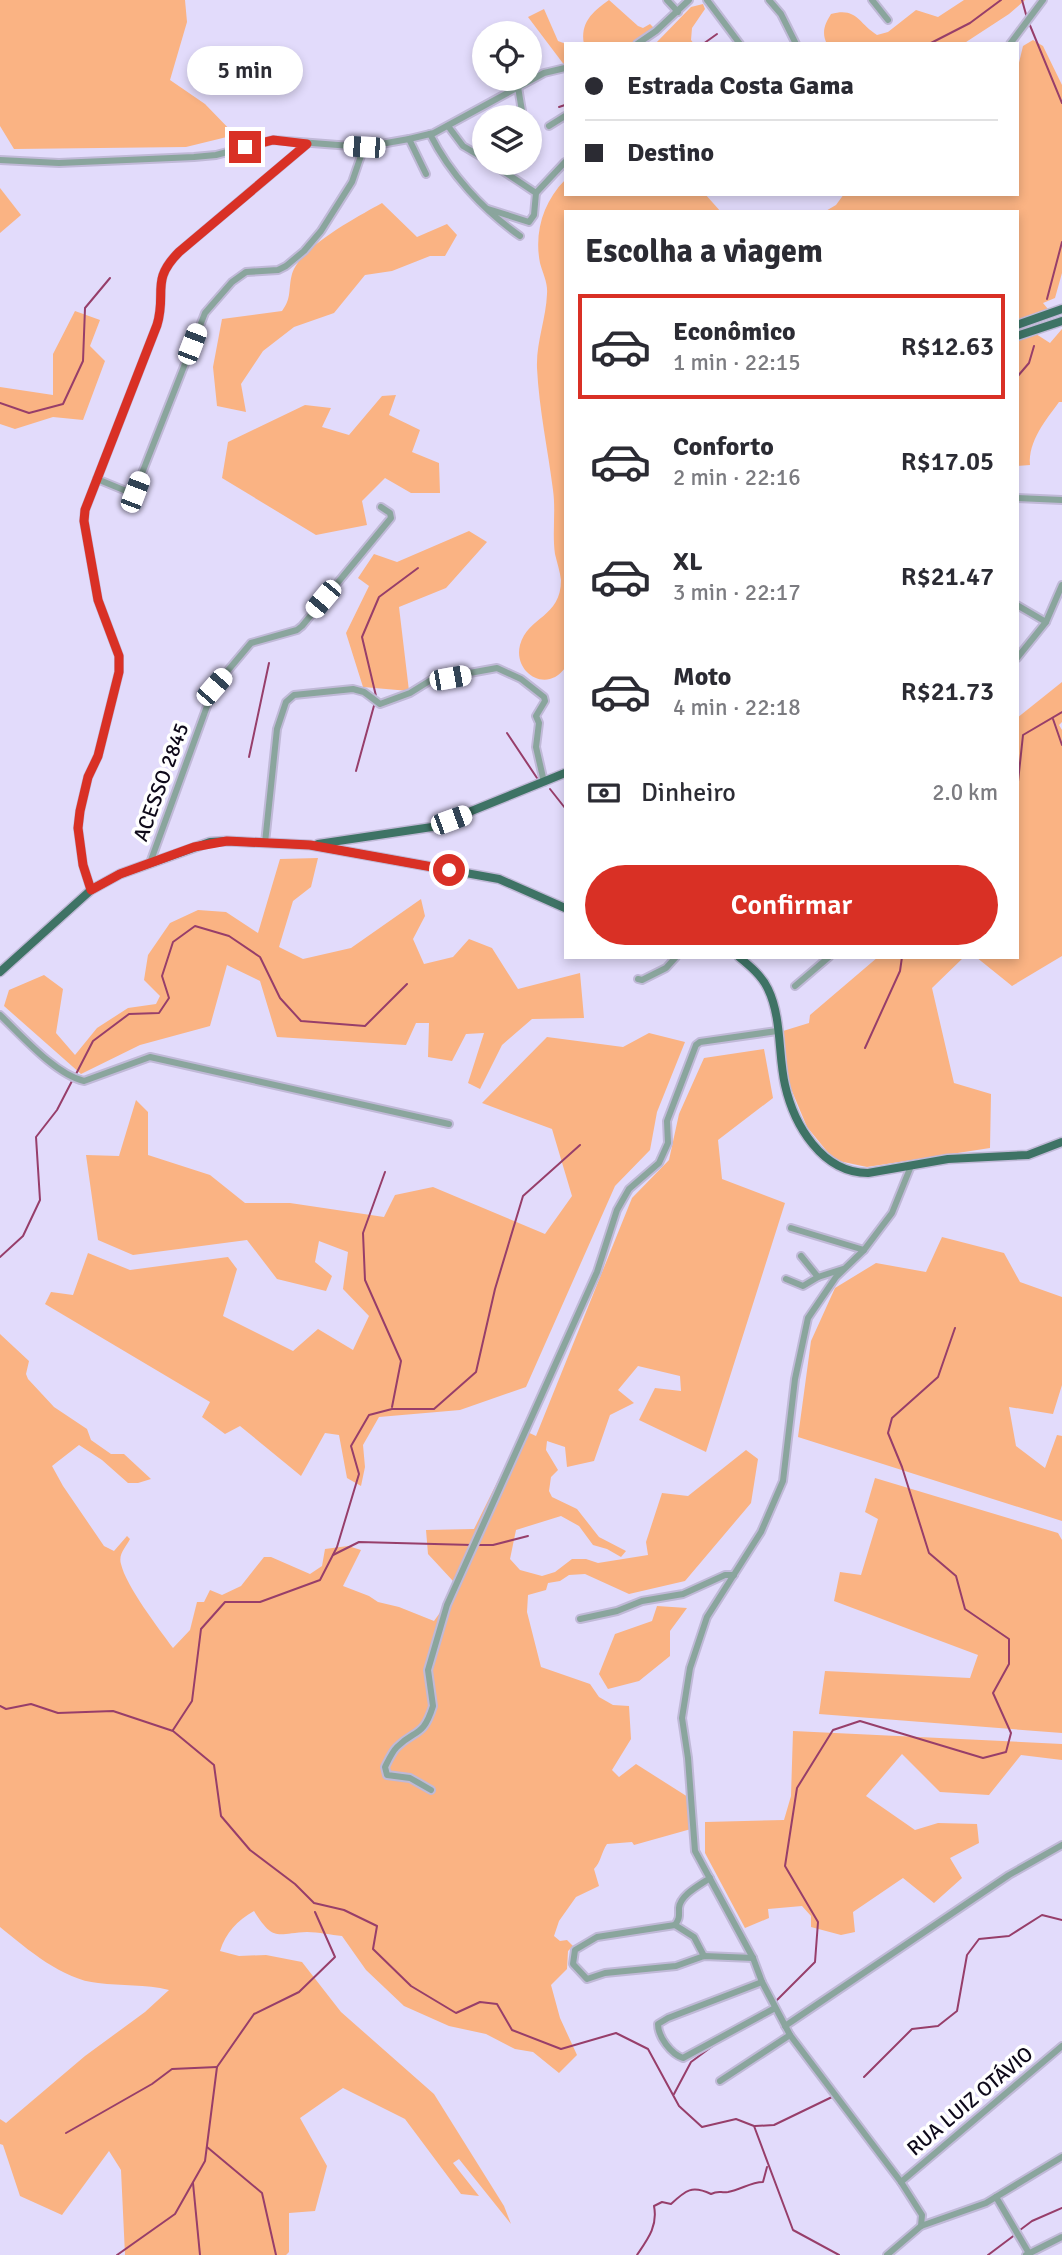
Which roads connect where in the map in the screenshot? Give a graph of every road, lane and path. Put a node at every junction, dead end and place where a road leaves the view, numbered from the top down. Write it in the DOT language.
graph roads {
  1 [pos="667,0"];
  2 [pos="689,0"];
  3 [pos="707,0"];
  4 [pos="769,0"];
  5 [pos="872,0"];
  6 [pos="1044,0"];
  7 [pos="678,12"];
  8 [pos="888,20"];
  9 [pos="640,42"];
  10 [pos="739,42"];
  11 [pos="795,42"];
  12 [pos="1012,42"];
  13 [pos="564,68"];
  14 [pos="542,74"];
  15 [pos="511,91"];
  16 [pos="564,117"];
  17 [pos="448,126"];
  18 [pos="549,126"];
  19 [pos="430,134"];
  20 [pos="410,139"];
  21 [pos="307,144"];
  22 [pos="364,147"];
  23 [pos="472,151"];
  24 [pos="0,160"];
  25 [pos="564,163"];
  26 [pos="426,174"];
  27 [pos="509,175"];
  28 [pos="536,193"];
  29 [pos="486,208"];
  30 [pos="520,236"];
  31 [pos="1062,309"];
  32 [pos="1062,321"];
  33 [pos="1019,324"];
  34 [pos="1019,335"];
  35 [pos="97,479"];
  36 [pos="1019,498"];
  37 [pos="1062,500"];
  38 [pos="381,507"];
  39 [pos="1062,585"];
  40 [pos="1019,606"];
  41 [pos="1046,622"];
  42 [pos="1019,656"];
  43 [pos="564,773"];
  44 [pos="544,782"];
  45 [pos="351,840"];
  46 [pos="265,844"];
  47 [pos="310,845"];
  48 [pos="348,853"];
  49 [pos="150,863"];
  50 [pos="91,890"];
  51 [pos="564,908"];
  52 [pos="674,959"];
  53 [pos="741,959"];
  54 [pos="827,959"];
  55 [pos="1,969"];
  56 [pos="638,979"];
  57 [pos="795,986"];
  58 [pos="0,1016"];
  59 [pos="777,1031"];
  60 [pos="449,1124"];
  61 [pos="1062,1142"];
  62 [pos="911,1166"];
  63 [pos="900,1168"];
  64 [pos="903,1184"];
  65 [pos="791,1228"];
  66 [pos="864,1250"];
  67 [pos="801,1256"];
  68 [pos="845,1268"];
  69 [pos="818,1276"];
  70 [pos="786,1279"];
  71 [pos="734,1575"];
  72 [pos="580,1619"];
  73 [pos="431,1790"];
  74 [pos="1062,1845"];
  75 [pos="710,1878"];
  76 [pos="675,1925"];
  77 [pos="704,1956"];
  78 [pos="753,1958"];
  79 [pos="762,1982"];
  80 [pos="775,2008"];
  81 [pos="785,2026"];
  82 [pos="790,2035"];
  83 [pos="1062,2046"];
  84 [pos="720,2081"];
  85 [pos="1062,2157"];
  86 [pos="901,2182"];
  87 [pos="996,2197"];
  88 [pos="922,2215"];
  89 [pos="936,2219"];
  90 [pos="921,2225"];
  91 [pos="1062,2237"];
  92 [pos="1028,2254"];
  93 [pos="887,2255"];
  1 -- 7 [label="street"];
  2 -- 7 [label="street"];
  3 -- 10 [label="street"];
  4 -- 11 [label="street"];
  5 -- 8 [label="street"];
  6 -- 12 [label="street"];
  7 -- 9 [label="street"];
  13 -- 14 [label="street"];
  15 -- 17 [label="street"];
  16 -- 18 [label="street"];
  17 -- 19 [label="street"];
  17 -- 23 [label="street"];
  19 -- 20 [label="street"];
  19 -- 29 [label="street"];
  20 -- 22 [label="street"];
  20 -- 26 [label="street"];
  21 -- 22 [label="street"];
  21 -- 24 [label="street"];
  21 -- 35 [label="street"];
  22 -- 35 [label="street"];
  25 -- 28 [label="street"];
  27 -- 28 [label="street"];
  28 -- 29 [label="street"];
  29 -- 30 [label="street"];
  31 -- 33 [label="main road"];
  32 -- 34 [label="main road"];
  35 -- 50 [label="street"];
  36 -- 37 [label="street"];
  38 -- 49 [label="street, ACESSO 2845"];
  39 -- 41 [label="street"];
  40 -- 41 [label="street"];
  41 -- 42 [label="street"];
  43 -- 44 [label="main road"];
  44 -- 45 [label="main road"];
  44 -- 46 [label="street"];
  45 -- 47 [label="main road"];
  45 -- 48 [label="main road"];
  46 -- 47 [label="main road"];
  46 -- 49 [label="main road"];
  47 -- 48 [label="main road"];
  48 -- 51 [label="main road"];
  49 -- 50 [label="main road"];
  50 -- 55 [label="main road"];
  52 -- 56 [label="street"];
  53 -- 59 [label="main road"];
  54 -- 57 [label="street"];
  58 -- 60 [label="street"];
  59 -- 63 [label="main road"];
  59 -- 73 [label="street"];
  61 -- 62 [label="main road"];
  62 -- 63 [label="main road"];
  62 -- 64 [label="street"];
  63 -- 64 [label="street"];
  64 -- 66 [label="street"];
  65 -- 66 [label="street"];
  66 -- 68 [label="street"];
  67 -- 69 [label="street"];
  68 -- 69 [label="street"];
  68 -- 71 [label="street"];
  69 -- 70 [label="street"];
  71 -- 72 [label="street"];
  71 -- 75 [label="street"];
  74 -- 81 [label="street"];
  75 -- 76 [label="street"];
  75 -- 78 [label="street"];
  76 -- 77 [label="street"];
  76 -- 77 [label="street"];
  77 -- 78 [label="street"];
  78 -- 79 [label="street"];
  79 -- 80 [label="street"];
  79 -- 80 [label="street"];
  80 -- 81 [label="street"];
  81 -- 82 [label="street"];
  82 -- 84 [label="street"];
  82 -- 86 [label="street"];
  83 -- 86 [label="street, RUA LUIZ OTÁVIO"];
  85 -- 87 [label="street"];
  86 -- 88 [label="street"];
  87 -- 89 [label="street"];
  87 -- 92 [label="street"];
  88 -- 89 [label="street"];
  88 -- 90 [label="street"];
  89 -- 90 [label="street"];
  90 -- 93 [label="street"];
  91 -- 92 [label="street"];
}
